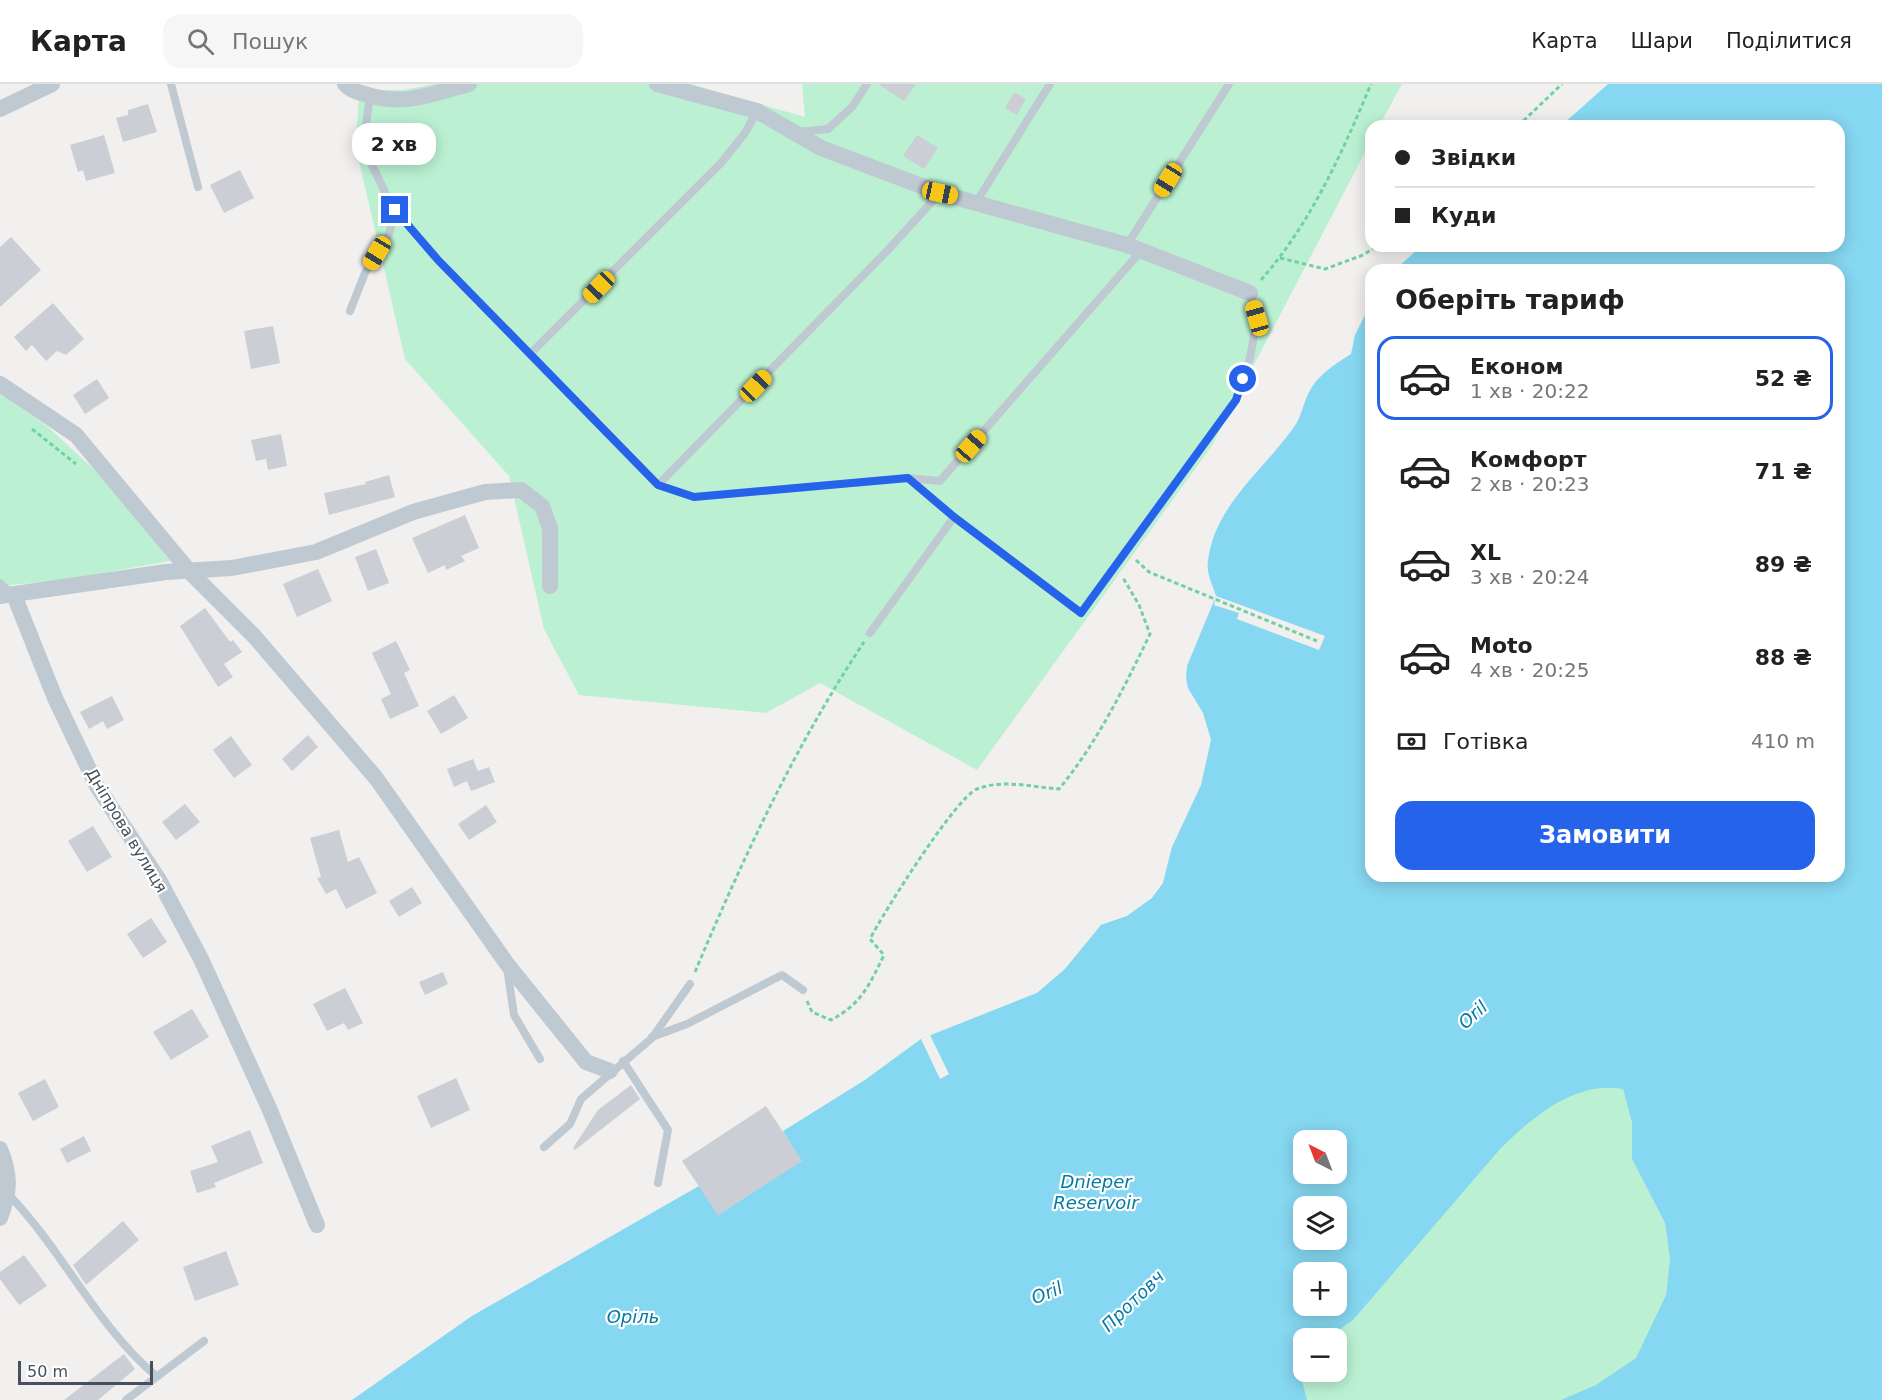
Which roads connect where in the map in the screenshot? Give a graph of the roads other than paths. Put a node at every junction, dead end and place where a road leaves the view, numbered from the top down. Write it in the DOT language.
graph roads {
  1 [pos="52,84"];
  2 [pos="171,84"];
  3 [pos="345,84"];
  4 [pos="469,84"];
  5 [pos="657,84"];
  6 [pos="867,84"];
  7 [pos="1050,84"];
  8 [pos="1229,84"];
  9 [pos="370,96"];
  10 [pos="0,109"];
  11 [pos="757,111"];
  12 [pos="797,132"];
  13 [pos="198,187"];
  14 [pos="940,193"];
  15 [pos="977,201"];
  16 [pos="395,210"];
  17 [pos="1134,248"];
  18 [pos="1250,292"];
  19 [pos="350,311"];
  20 [pos="530,354"];
  21 [pos="0,384"];
  22 [pos="908,478"];
  23 [pos="658,485"];
  24 [pos="954,517"];
  25 [pos="190,572"];
  26 [pos="0,583"];
  27 [pos="550,585"];
  28 [pos="7,596"];
  29 [pos="870,633"];
  30 [pos="507,964"];
  31 [pos="690,984"];
  32 [pos="803,990"];
  33 [pos="652,1038"];
  34 [pos="540,1059"];
  35 [pos="617,1066"];
  36 [pos="544,1147"];
  37 [pos="0,1149"];
  38 [pos="658,1183"];
  39 [pos="9,1195"];
  40 [pos="0,1218"];
  41 [pos="317,1225"];
  42 [pos="204,1341"];
  43 [pos="156,1376"];
  44 [pos="126,1400"];
  1 -- 10 [label="street"];
  2 -- 13 [label="lane"];
  3 -- 9 [label="street"];
  4 -- 9 [label="street"];
  5 -- 11 [label="street"];
  6 -- 12 [label="lane"];
  7 -- 15 [label="lane"];
  8 -- 17 [label="lane"];
  9 -- 16 [label="lane"];
  11 -- 12 [label="street"];
  11 -- 20 [label="lane"];
  12 -- 14 [label="street"];
  14 -- 15 [label="street"];
  14 -- 23 [label="lane"];
  15 -- 17 [label="street"];
  16 -- 19 [label="lane"];
  16 -- 20 [label="lane"];
  17 -- 18 [label="street"];
  17 -- 22 [label="lane"];
  18 -- 24 [label="lane"];
  20 -- 23 [label="lane"];
  21 -- 25 [label="street"];
  22 -- 23 [label="lane"];
  22 -- 24 [label="lane"];
  24 -- 29 [label="lane"];
  25 -- 27 [label="street"];
  25 -- 28 [label="street"];
  25 -- 30 [label="street"];
  26 -- 28 [label="lane"];
  28 -- 41 [label="street, Дніпрова вулиця"];
  30 -- 34 [label="lane"];
  30 -- 35 [label="street"];
  31 -- 33 [label="lane"];
  32 -- 33 [label="lane"];
  33 -- 35 [label="lane"];
  35 -- 36 [label="lane"];
  35 -- 38 [label="lane"];
  37 -- 39 [label="street"];
  39 -- 40 [label="street"];
  39 -- 43 [label="lane"];
  42 -- 43 [label="lane"];
  43 -- 44 [label="lane"];
}
